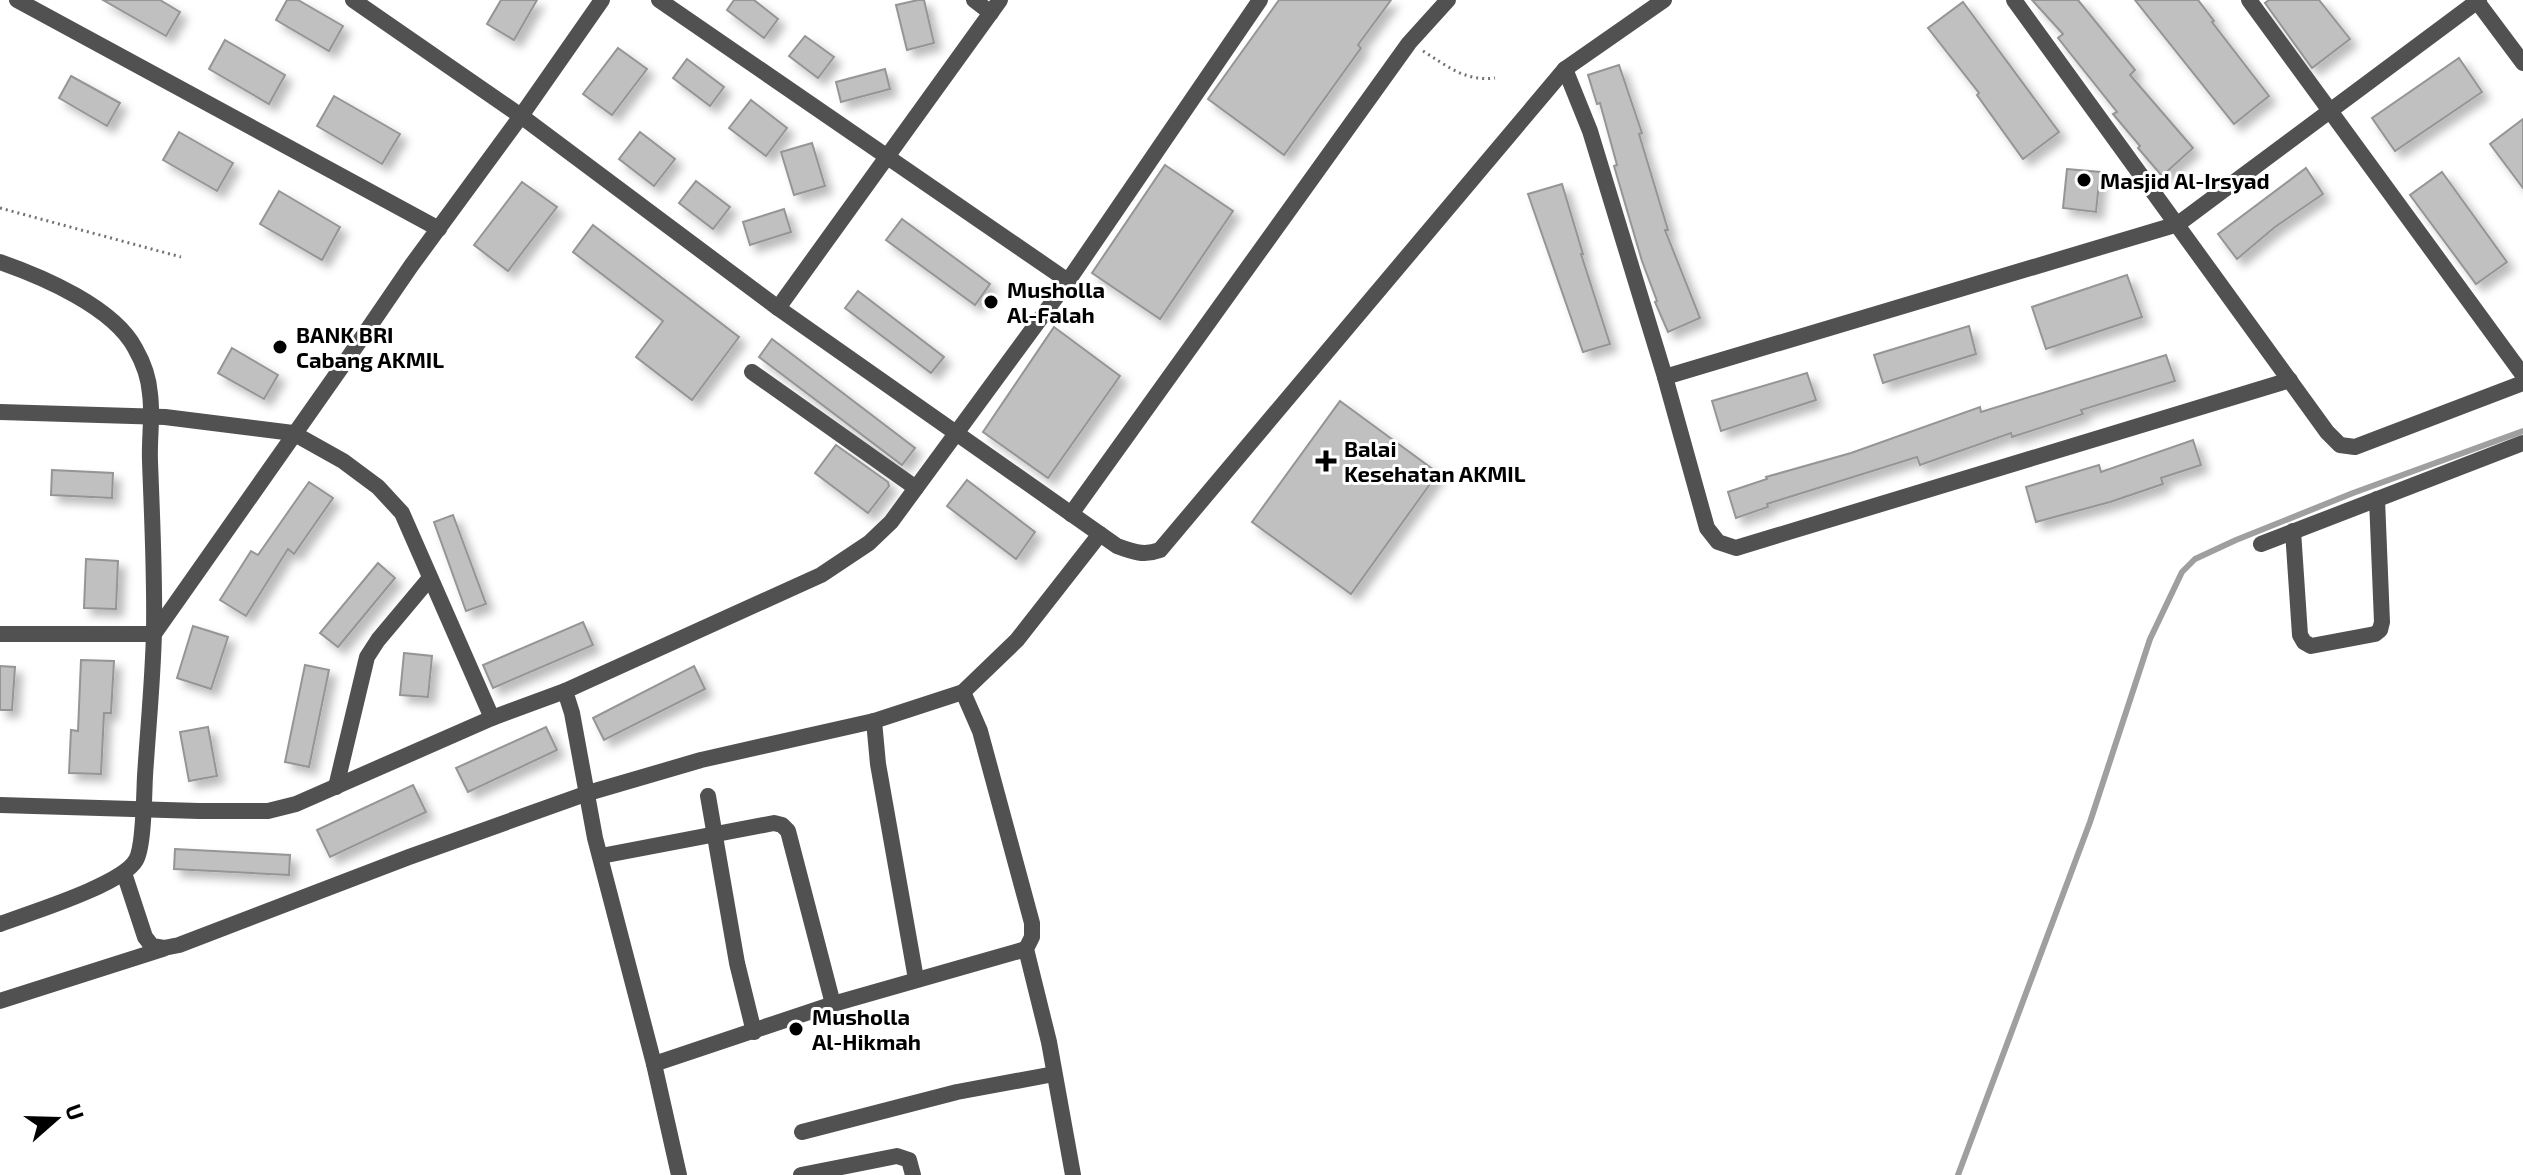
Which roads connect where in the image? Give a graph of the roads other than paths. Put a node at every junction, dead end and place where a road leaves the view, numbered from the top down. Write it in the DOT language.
graph roads {
  1 [pos="17,0"];
  2 [pos="353,0"];
  3 [pos="602,0"];
  4 [pos="659,0"];
  5 [pos="974,0"];
  6 [pos="1260,0"];
  7 [pos="1448,0"];
  8 [pos="1664,0"];
  9 [pos="2014,0"];
  10 [pos="2249,0"];
  11 [pos="2478,0"];
  12 [pos="996,6"];
  13 [pos="2523,63"];
  14 [pos="1565,69"];
  15 [pos="2331,111"];
  16 [pos="521,116"];
  17 [pos="887,158"];
  18 [pos="2178,224"];
  19 [pos="439,229"];
  20 [pos="0,262"];
  21 [pos="1068,281"];
  22 [pos="778,308"];
  23 [pos="752,372"];
  24 [pos="2523,375"];
  25 [pos="1665,377"];
  26 [pos="2290,380"];
  27 [pos="2523,383"];
  28 [pos="0,412"];
  29 [pos="150,416"];
  30 [pos="293,433"];
  31 [pos="956,433"];
  32 [pos="2523,443"];
  33 [pos="916,488"];
  34 [pos="2377,499"];
  35 [pos="1071,514"];
  36 [pos="2293,531"];
  37 [pos="1100,534"];
  38 [pos="2261,544"];
  39 [pos="430,578"];
  40 [pos="0,634"];
  41 [pos="154,634"];
  42 [pos="565,691"];
  43 [pos="966,699"];
  44 [pos="492,718"];
  45 [pos="874,721"];
  46 [pos="336,787"];
  47 [pos="708,796"];
  48 [pos="589,800"];
  49 [pos="0,805"];
  50 [pos="143,808"];
  51 [pos="715,835"];
  52 [pos="601,856"];
  53 [pos="124,873"];
  54 [pos="0,924"];
  55 [pos="164,948"];
  56 [pos="1026,949"];
  57 [pos="916,979"];
  58 [pos="0,1001"];
  59 [pos="833,1004"];
  60 [pos="754,1032"];
  61 [pos="654,1064"];
  62 [pos="1054,1074"];
  63 [pos="802,1132"];
  64 [pos="679,1175"];
  65 [pos="801,1175"];
  66 [pos="913,1175"];
  67 [pos="1073,1175"];
  1 -- 19 [label="street"];
  2 -- 16 [label="street"];
  3 -- 16 [label="street"];
  4 -- 17 [label="street"];
  5 -- 12 [label="street"];
  6 -- 21 [label="street"];
  7 -- 35 [label="street"];
  8 -- 14 [label="street"];
  9 -- 18 [label="street"];
  10 -- 15 [label="street"];
  11 -- 13 [label="street"];
  11 -- 15 [label="street"];
  12 -- 17 [label="street"];
  14 -- 25 [label="street"];
  14 -- 37 [label="street"];
  15 -- 18 [label="street"];
  15 -- 24 [label="street"];
  16 -- 19 [label="street"];
  16 -- 22 [label="street"];
  17 -- 21 [label="street"];
  17 -- 22 [label="street"];
  18 -- 25 [label="street"];
  18 -- 26 [label="street"];
  19 -- 30 [label="street"];
  20 -- 29 [label="street"];
  21 -- 31 [label="street"];
  22 -- 31 [label="street"];
  23 -- 33 [label="street"];
  25 -- 26 [label="street"];
  26 -- 27 [label="street"];
  28 -- 29 [label="street"];
  29 -- 30 [label="street"];
  29 -- 41 [label="street"];
  30 -- 39 [label="street"];
  30 -- 41 [label="street"];
  31 -- 33 [label="street"];
  31 -- 35 [label="street"];
  32 -- 34 [label="street"];
  33 -- 42 [label="street"];
  34 -- 36 [label="street"];
  34 -- 36 [label="street"];
  35 -- 37 [label="street"];
  36 -- 38 [label="street"];
  37 -- 43 [label="street"];
  39 -- 44 [label="street"];
  39 -- 46 [label="street"];
  40 -- 41 [label="street"];
  41 -- 50 [label="street"];
  42 -- 44 [label="street"];
  42 -- 48 [label="street"];
  43 -- 45 [label="street"];
  43 -- 56 [label="street"];
  44 -- 46 [label="street"];
  45 -- 48 [label="street"];
  45 -- 57 [label="street"];
  46 -- 50 [label="street"];
  47 -- 51 [label="street"];
  48 -- 52 [label="street"];
  48 -- 55 [label="street"];
  49 -- 50 [label="street"];
  50 -- 53 [label="street"];
  51 -- 52 [label="street"];
  51 -- 59 [label="street"];
  51 -- 60 [label="street"];
  52 -- 61 [label="street"];
  53 -- 54 [label="street"];
  53 -- 55 [label="street"];
  55 -- 58 [label="street"];
  56 -- 57 [label="street"];
  56 -- 62 [label="street"];
  57 -- 59 [label="street"];
  59 -- 60 [label="street"];
  60 -- 61 [label="street"];
  61 -- 64 [label="street"];
  62 -- 63 [label="street"];
  62 -- 67 [label="street"];
  65 -- 66 [label="street"];
}
